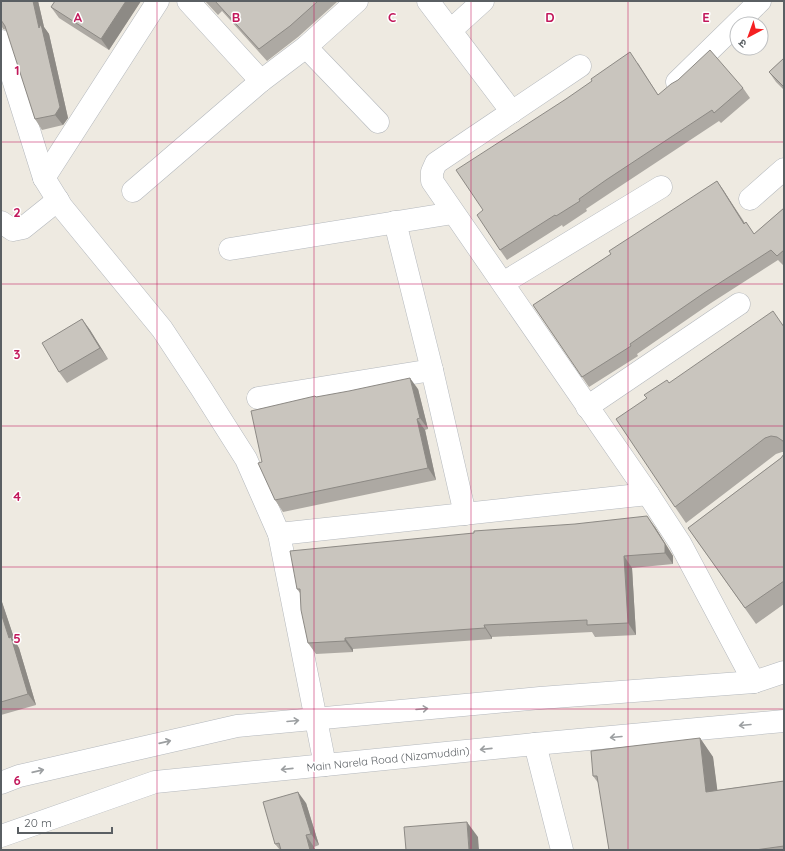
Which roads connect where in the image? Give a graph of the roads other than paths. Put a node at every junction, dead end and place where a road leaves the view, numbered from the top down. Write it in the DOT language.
graph roads {
  1 [pos="158,1"];
  2 [pos="188,1"];
  3 [pos="357,1"];
  4 [pos="428,1"];
  5 [pos="483,1"];
  6 [pos="760,1"];
  7 [pos="451,30"];
  8 [pos="1,41"];
  9 [pos="306,47"];
  10 [pos="580,66"];
  11 [pos="261,81"];
  12 [pos="677,82"];
  13 [pos="512,112"];
  14 [pos="378,122"];
  15 [pos="784,169"];
  16 [pos="44,178"];
  17 [pos="661,187"];
  18 [pos="133,191"];
  19 [pos="750,199"];
  20 [pos="58,200"];
  21 [pos="453,213"];
  22 [pos="1,222"];
  23 [pos="395,222"];
  24 [pos="230,249"];
  25 [pos="504,283"];
  26 [pos="739,304"];
  27 [pos="432,370"];
  28 [pos="258,398"];
  29 [pos="587,407"];
  30 [pos="648,494"];
  31 [pos="465,514"];
  32 [pos="698,529"];
  33 [pos="279,534"];
  34 [pos="680,543"];
  35 [pos="784,672"];
  36 [pos="754,682"];
  37 [pos="317,719"];
  38 [pos="784,721"];
  39 [pos="535,744"];
  40 [pos="325,765"];
  41 [pos="1,783"];
  42 [pos="1,836"];
  43 [pos="562,850"];
  1 -- 16 [label="street"];
  2 -- 11 [label="street"];
  3 -- 9 [label="street"];
  4 -- 7 [label="street"];
  5 -- 7 [label="street"];
  6 -- 12 [label="street"];
  7 -- 13 [label="street"];
  8 -- 16 [label="street"];
  9 -- 11 [label="street"];
  9 -- 14 [label="street"];
  10 -- 13 [label="street"];
  11 -- 18 [label="street"];
  13 -- 21 [label="street"];
  15 -- 19 [label="street"];
  16 -- 20 [label="street"];
  17 -- 25 [label="street"];
  20 -- 22 [label="street"];
  20 -- 33 [label="street"];
  21 -- 23 [label="street"];
  21 -- 25 [label="street"];
  23 -- 24 [label="street"];
  23 -- 27 [label="street"];
  25 -- 29 [label="street"];
  26 -- 29 [label="street"];
  27 -- 28 [label="street"];
  27 -- 31 [label="street"];
  29 -- 30 [label="street"];
  30 -- 31 [label="street"];
  30 -- 34 [label="street"];
  31 -- 33 [label="street"];
  32 -- 34 [label="street"];
  33 -- 37 [label="street"];
  34 -- 36 [label="street"];
  35 -- 36 [label="street"];
  37 -- 36 [label="street, one-way"];
  37 -- 40 [label="street"];
  41 -- 37 [label="street, one-way"];
  38 -- 39 [label="street, Main Narela Road (Nizamuddin), one-way"];
  39 -- 40 [label="street, Main Narela Road (Nizamuddin), one-way"];
  39 -- 43 [label="street"];
  40 -- 42 [label="street, Main Narela Road (Nizamuddin), one-way"];
}
